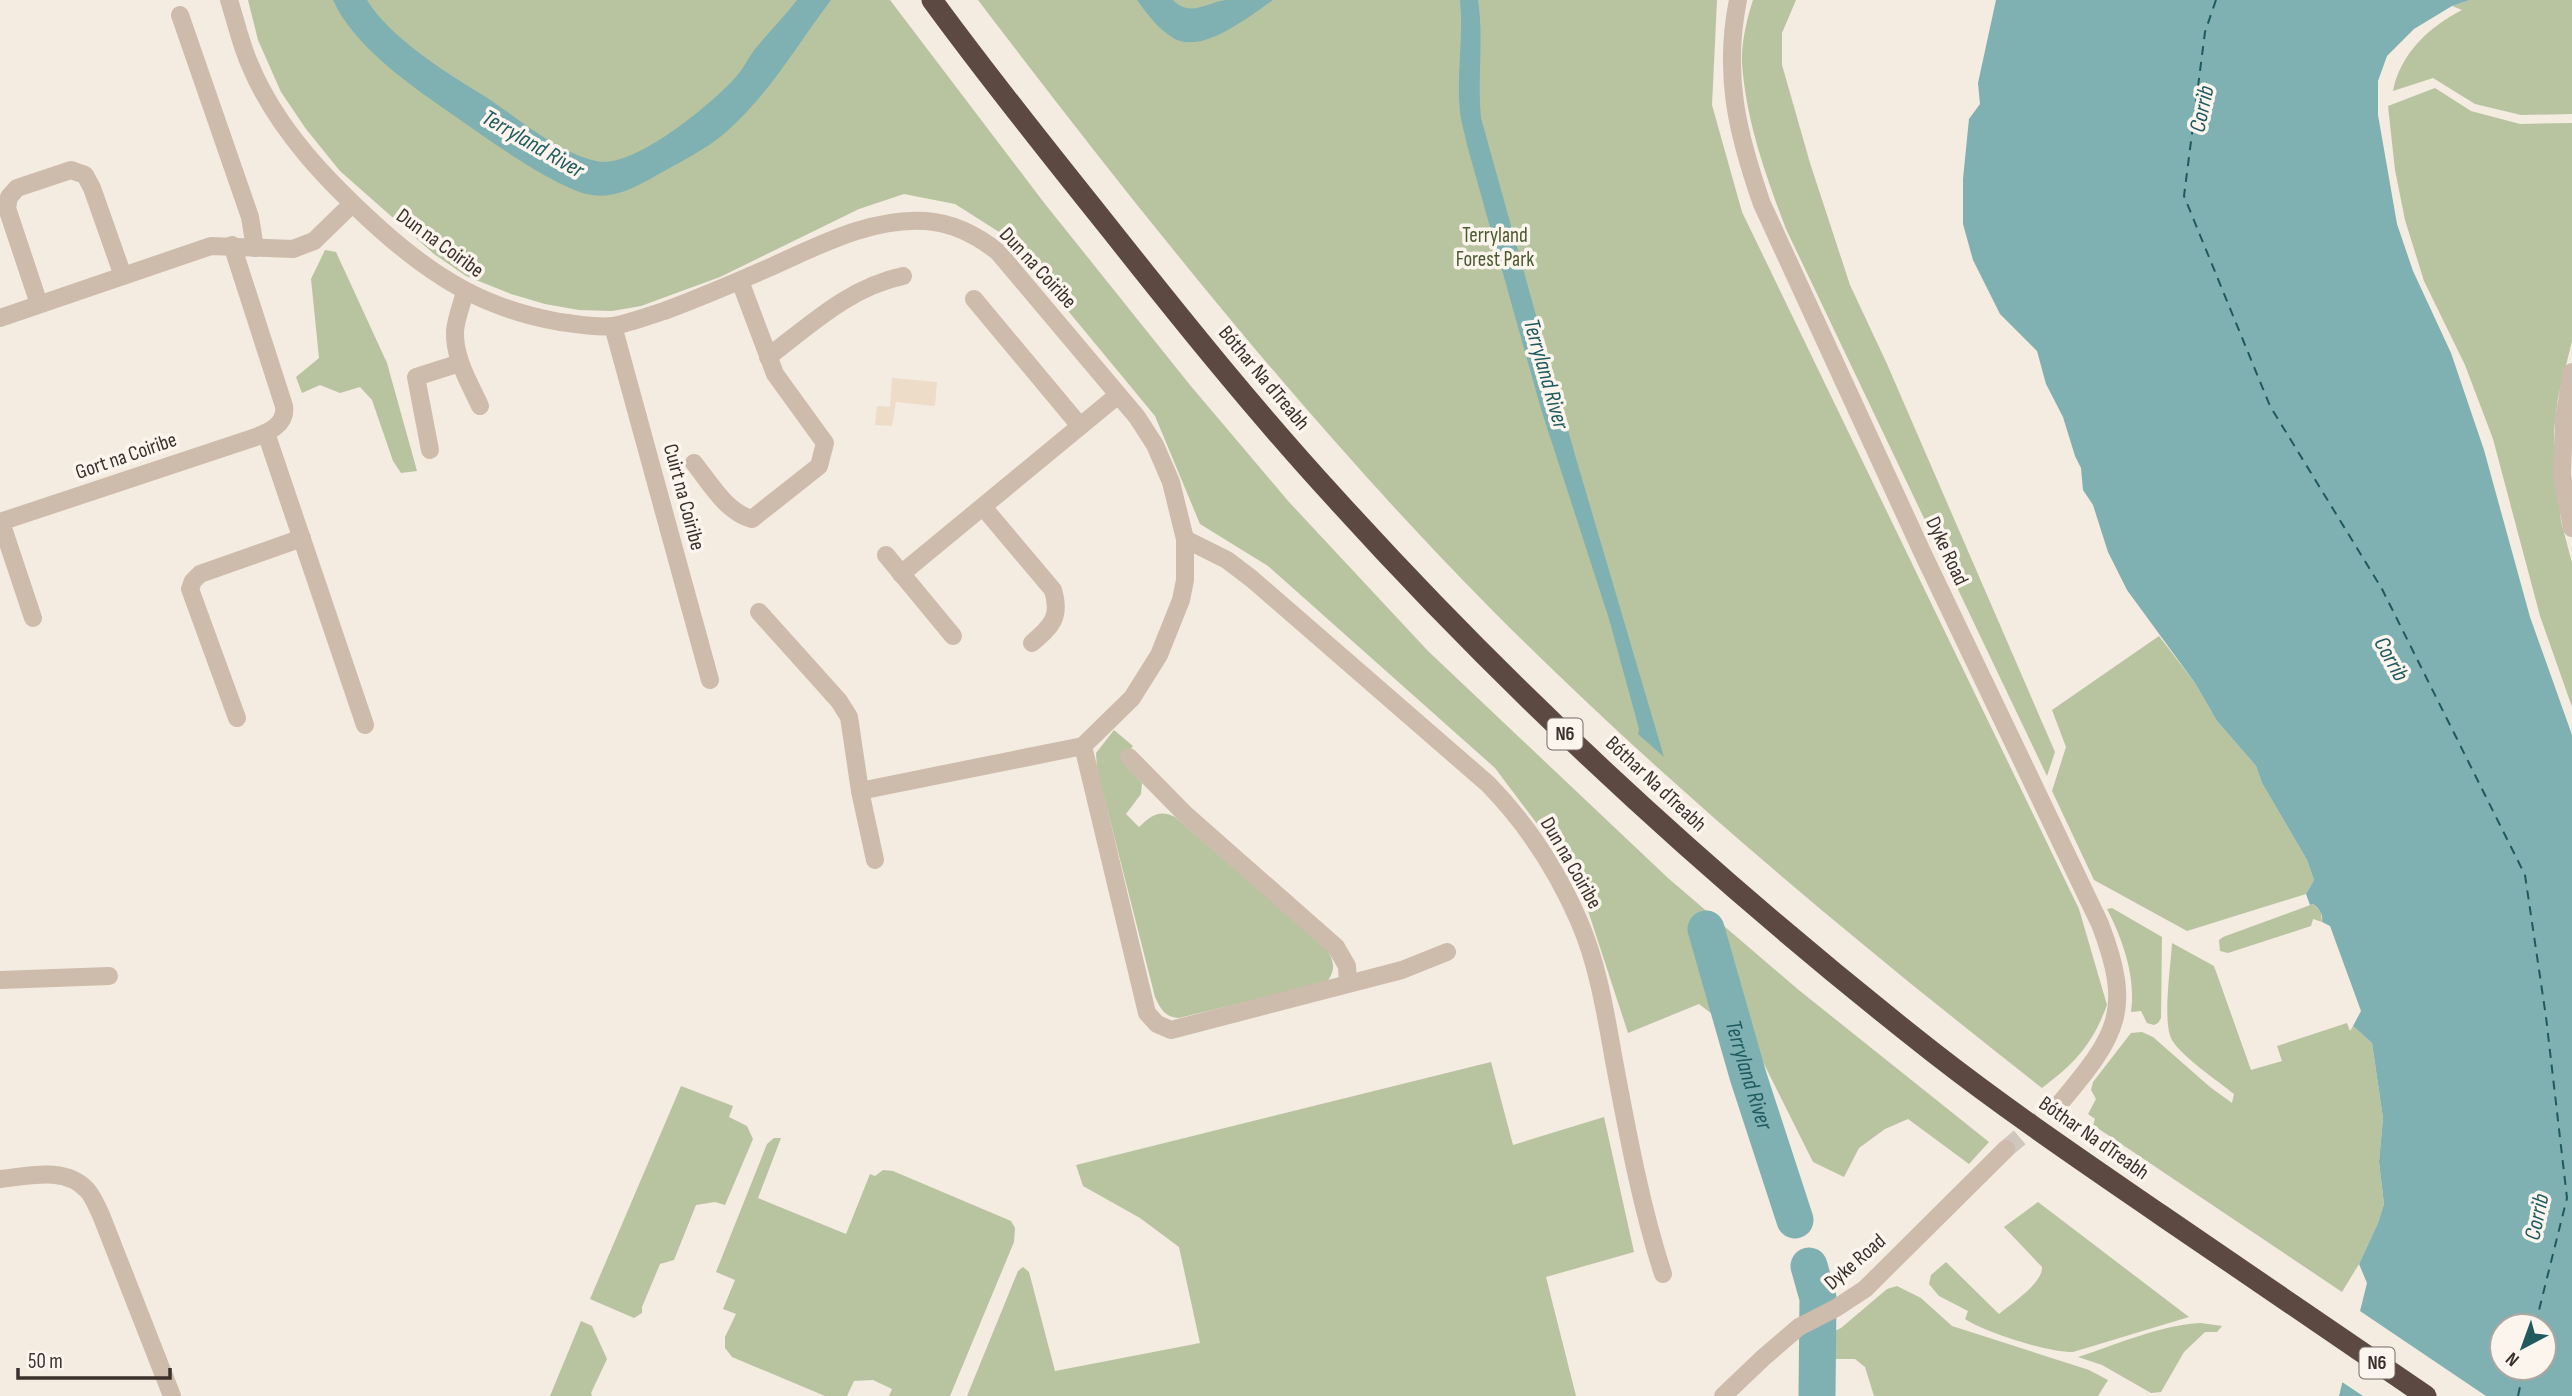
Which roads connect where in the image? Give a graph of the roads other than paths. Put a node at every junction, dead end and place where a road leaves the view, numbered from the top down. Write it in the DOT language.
graph roads {
  1 [pos="229,0"];
  2 [pos="932,0"];
  3 [pos="1738,0"];
  4 [pos="180,15"];
  5 [pos="352,204"];
  6 [pos="232,245"];
  7 [pos="255,247"];
  8 [pos="123,276"];
  9 [pos="903,276"];
  10 [pos="740,281"];
  11 [pos="465,292"];
  12 [pos="974,299"];
  13 [pos="39,304"];
  14 [pos="0,318"];
  15 [pos="613,326"];
  16 [pos="768,357"];
  17 [pos="460,363"];
  18 [pos="2572,372"];
  19 [pos="1118,395"];
  20 [pos="480,406"];
  21 [pos="1080,426"];
  22 [pos="266,433"];
  23 [pos="429,450"];
  24 [pos="694,463"];
  25 [pos="983,507"];
  26 [pos="0,522"];
  27 [pos="2572,528"];
  28 [pos="302,538"];
  29 [pos="1185,539"];
  30 [pos="886,555"];
  31 [pos="901,574"];
  32 [pos="759,612"];
  33 [pos="33,618"];
  34 [pos="953,636"];
  35 [pos="1031,643"];
  36 [pos="710,680"];
  37 [pos="237,718"];
  38 [pos="365,726"];
  39 [pos="1083,746"];
  40 [pos="1129,757"];
  41 [pos="860,791"];
  42 [pos="875,860"];
  43 [pos="1447,952"];
  44 [pos="108,976"];
  45 [pos="0,980"];
  46 [pos="1348,983"];
  47 [pos="2061,1102"];
  48 [pos="2006,1149"];
  49 [pos="0,1178"];
  50 [pos="1663,1274"];
  51 [pos="172,1396"];
  52 [pos="1723,1396"];
  53 [pos="2426,1396"];
  1 -- 5 [label="street, Dun na Coiribe"];
  2 -- 53 [label="highway, Bóthar Na dTreabh / N6"];
  3 -- 47 [label="street, Dyke Road"];
  4 -- 7 [label="street"];
  5 -- 7 [label="street"];
  5 -- 11 [label="street, Dun na Coiribe"];
  6 -- 7 [label="street"];
  6 -- 8 [label="street"];
  6 -- 22 [label="street"];
  8 -- 13 [label="street"];
  8 -- 13 [label="street"];
  9 -- 16 [label="street"];
  10 -- 15 [label="street, Dun na Coiribe"];
  10 -- 16 [label="street"];
  10 -- 19 [label="street, Dun na Coiribe"];
  11 -- 15 [label="street, Dun na Coiribe"];
  11 -- 17 [label="street"];
  12 -- 21 [label="street"];
  13 -- 14 [label="street"];
  15 -- 36 [label="street, Cuirt na Coiribe"];
  16 -- 24 [label="street"];
  17 -- 20 [label="street"];
  17 -- 23 [label="street"];
  18 -- 27 [label="street"];
  19 -- 21 [label="street"];
  19 -- 29 [label="street, Dun na Coiribe"];
  21 -- 25 [label="street"];
  22 -- 26 [label="street, Gort na Coiribe"];
  22 -- 28 [label="street"];
  25 -- 31 [label="street"];
  25 -- 35 [label="street"];
  26 -- 33 [label="street, Gort na Coiribe"];
  28 -- 37 [label="street"];
  28 -- 38 [label="street"];
  29 -- 39 [label="street, Dun na Coiribe"];
  29 -- 50 [label="street, Dun na Coiribe"];
  30 -- 31 [label="street"];
  31 -- 34 [label="street"];
  32 -- 41 [label="street"];
  39 -- 41 [label="street"];
  39 -- 46 [label="street"];
  40 -- 46 [label="street"];
  41 -- 42 [label="street"];
  43 -- 46 [label="street"];
  44 -- 45 [label="street"];
  48 -- 52 [label="street, Dyke Road"];
  49 -- 51 [label="street"];
}
